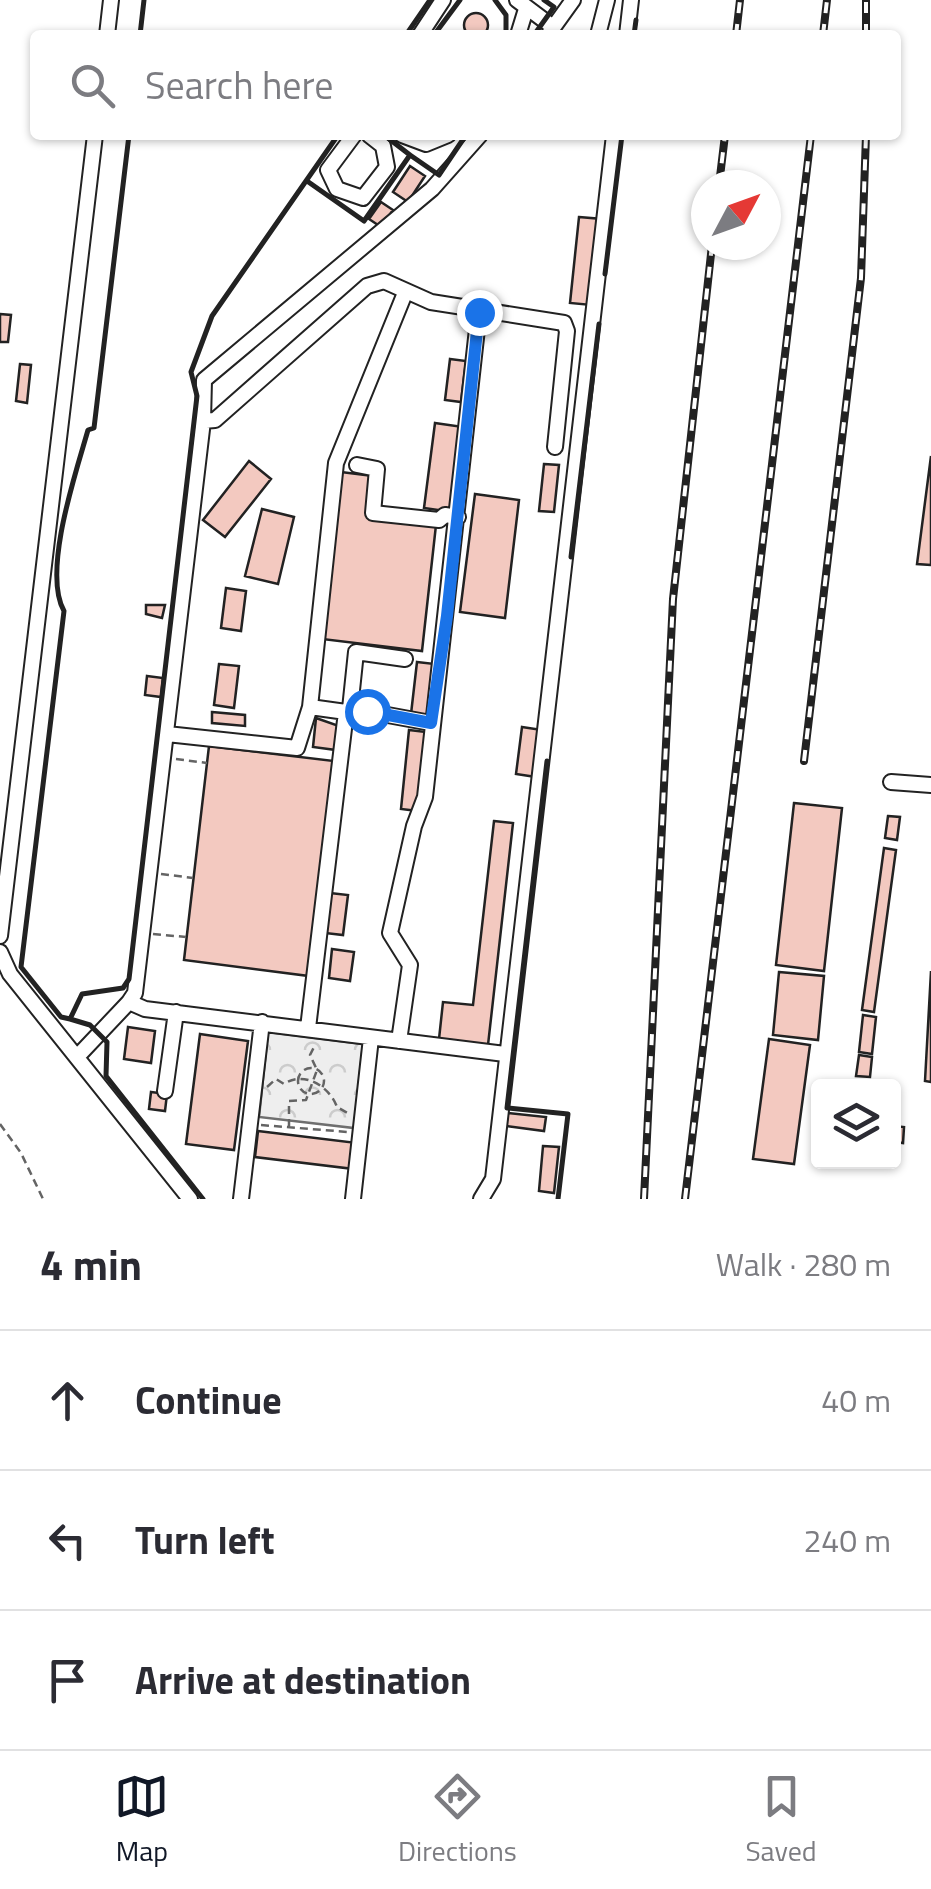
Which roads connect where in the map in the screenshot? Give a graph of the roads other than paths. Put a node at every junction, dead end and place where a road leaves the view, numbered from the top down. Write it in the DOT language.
graph roads {
  1 [pos="111,0"];
  2 [pos="443,0"];
  3 [pos="573,0"];
  4 [pos="607,0"];
  5 [pos="631,0"];
  6 [pos="522,5"];
  7 [pos="108,30"];
  8 [pos="423,30"];
  9 [pos="519,30"];
  10 [pos="549,30"];
  11 [pos="551,30"];
  12 [pos="599,30"];
  13 [pos="628,30"];
  14 [pos="94,140"];
  15 [pos="350,140"];
  16 [pos="375,140"];
  17 [pos="476,140"];
  18 [pos="613,140"];
  19 [pos="404,294"];
  20 [pos="479,312"];
  21 [pos="204,421"];
  22 [pos="341,446"];
  23 [pos="555,447"];
  24 [pos="458,516"];
  25 [pos="404,659"];
  26 [pos="310,707"];
  27 [pos="348,711"];
  28 [pos="431,723"];
  29 [pos="167,734"];
  30 [pos="892,782"];
  31 [pos="931,785"];
  32 [pos="0,936"];
  33 [pos="0,952"];
  34 [pos="130,1002"];
  35 [pos="176,1012"];
  36 [pos="262,1022"];
  37 [pos="311,1029"];
  38 [pos="371,1038"];
  39 [pos="400,1042"];
  40 [pos="505,1054"];
  41 [pos="77,1058"];
  42 [pos="165,1090"];
  43 [pos="190,1199"];
  44 [pos="242,1199"];
  45 [pos="353,1199"];
  46 [pos="481,1199"];
  1 -- 7 [label="lane"];
  2 -- 8 [label="lane"];
  3 -- 11 [label="lane"];
  4 -- 12 [label="lane"];
  5 -- 13 [label="lane"];
  6 -- 9 [label="lane"];
  6 -- 10 [label="lane"];
  14 -- 32 [label="lane"];
  15 -- 16 [label="lane"];
  17 -- 21 [label="lane"];
  18 -- 40 [label="lane"];
  19 -- 20 [label="lane"];
  19 -- 21 [label="lane"];
  19 -- 22 [label="lane"];
  20 -- 23 [label="lane"];
  20 -- 24 [label="lane"];
  21 -- 29 [label="lane"];
  22 -- 24 [label="lane"];
  22 -- 26 [label="lane"];
  24 -- 28 [label="lane"];
  25 -- 27 [label="lane"];
  26 -- 27 [label="lane"];
  26 -- 29 [label="lane"];
  27 -- 28 [label="lane"];
  27 -- 37 [label="lane"];
  28 -- 39 [label="lane"];
  29 -- 34 [label="lane"];
  30 -- 31 [label="lane"];
  33 -- 41 [label="lane"];
  34 -- 35 [label="lane"];
  34 -- 41 [label="lane"];
  35 -- 36 [label="lane"];
  35 -- 42 [label="lane"];
  36 -- 37 [label="lane"];
  36 -- 44 [label="lane"];
  37 -- 38 [label="lane"];
  38 -- 39 [label="lane"];
  38 -- 45 [label="lane"];
  39 -- 40 [label="lane"];
  40 -- 46 [label="lane"];
  41 -- 43 [label="lane"];
}
